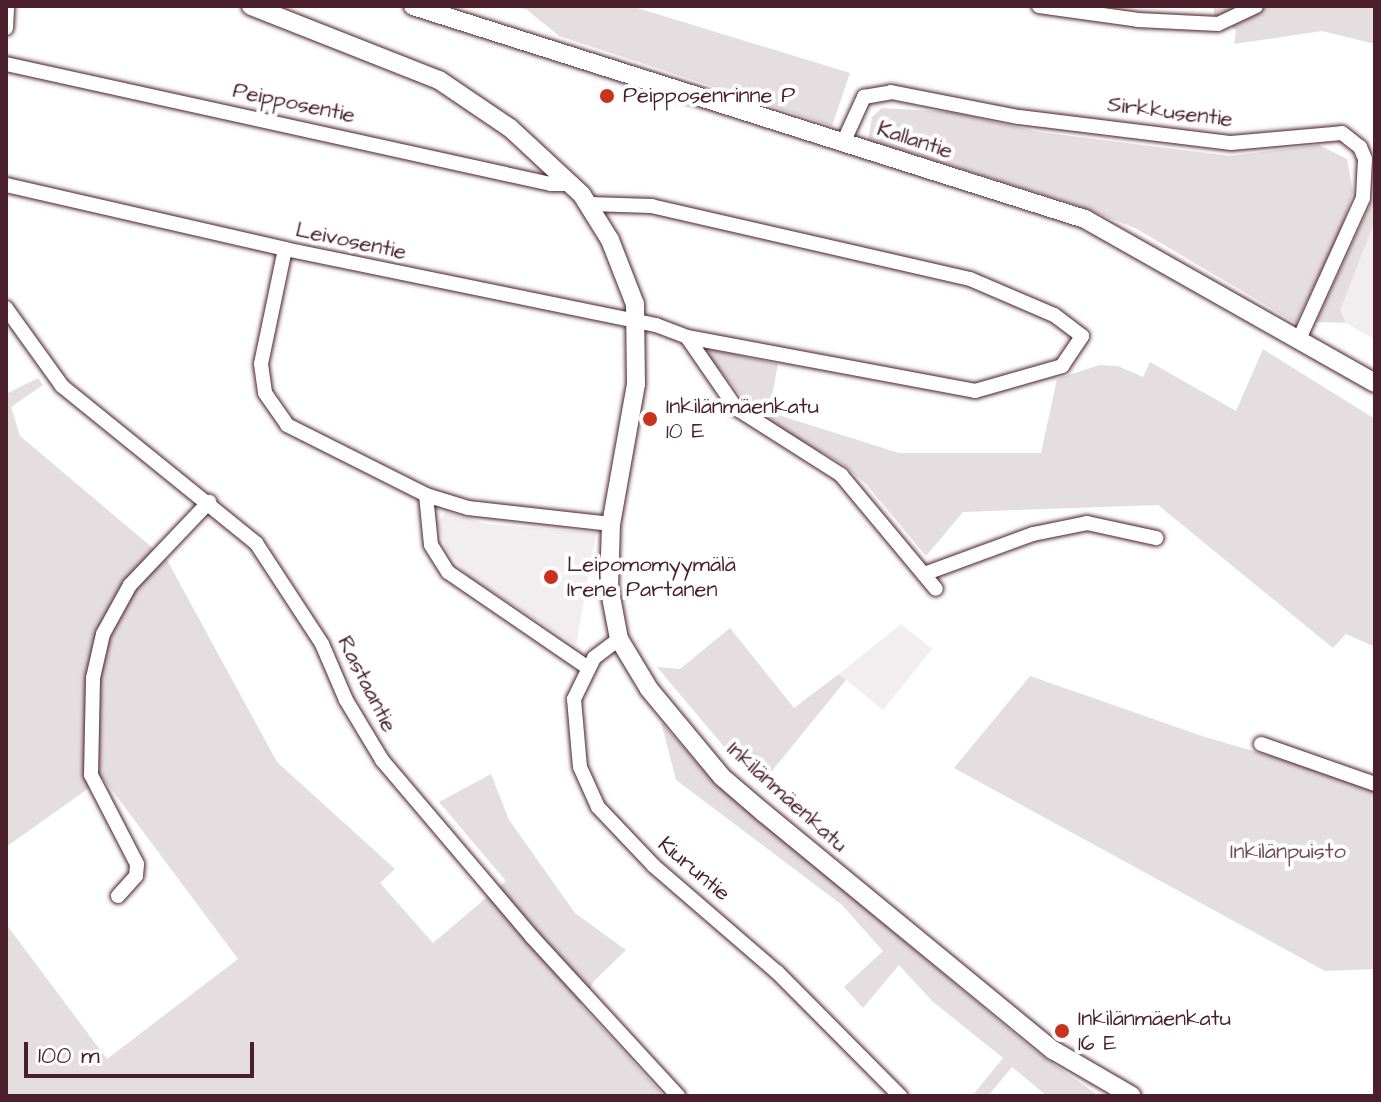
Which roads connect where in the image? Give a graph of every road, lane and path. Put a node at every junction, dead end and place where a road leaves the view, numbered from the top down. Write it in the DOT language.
graph roads {
  1 [pos="7,6"];
  2 [pos="251,6"];
  3 [pos="413,6"];
  4 [pos="1039,6"];
  5 [pos="1256,6"];
  6 [pos="454,12"];
  7 [pos="6,28"];
  8 [pos="6,64"];
  9 [pos="843,143"];
  10 [pos="573,184"];
  11 [pos="6,185"];
  12 [pos="589,204"];
  13 [pos="285,249"];
  14 [pos="6,308"];
  15 [pos="637,323"];
  16 [pos="687,337"];
  17 [pos="1299,339"];
  18 [pos="1375,383"];
  19 [pos="426,495"];
  20 [pos="209,502"];
  21 [pos="611,524"];
  22 [pos="1156,538"];
  23 [pos="924,574"];
  24 [pos="936,589"];
  25 [pos="619,639"];
  26 [pos="588,668"];
  27 [pos="1261,744"];
  28 [pos="1375,784"];
  29 [pos="118,896"];
  30 [pos="678,1096"];
  31 [pos="900,1096"];
  32 [pos="1132,1096"];
  1 -- 7 [label="street"];
  2 -- 10 [label="street, Inkilänmäenkatu"];
  3 -- 6 [label="street, Kallantie"];
  4 -- 5 [label="street"];
  6 -- 9 [label="street, Kallantie"];
  8 -- 10 [label="street, Peipposentie"];
  9 -- 17 [label="street, Kallantie"];
  9 -- 17 [label="street, Sirkkusentie"];
  10 -- 12 [label="street, Inkilänmäenkatu"];
  11 -- 13 [label="street, Leivosentie"];
  12 -- 15 [label="street, Inkilänmäenkatu"];
  12 -- 16 [label="street, Leivosentie"];
  13 -- 15 [label="street, Leivosentie"];
  13 -- 19 [label="street"];
  14 -- 20 [label="street, Rastaantie"];
  15 -- 16 [label="street, Leivosentie"];
  15 -- 21 [label="street, Inkilänmäenkatu"];
  16 -- 23 [label="street"];
  17 -- 18 [label="street, Kallantie"];
  19 -- 21 [label="street"];
  19 -- 26 [label="street"];
  20 -- 29 [label="street"];
  20 -- 30 [label="street, Rastaantie"];
  21 -- 25 [label="street, Inkilänmäenkatu"];
  22 -- 23 [label="street"];
  23 -- 24 [label="street"];
  25 -- 26 [label="street, Kiuruntie"];
  25 -- 32 [label="street, Inkilänmäenkatu"];
  26 -- 31 [label="street, Kiuruntie"];
  27 -- 28 [label="street"];
}
